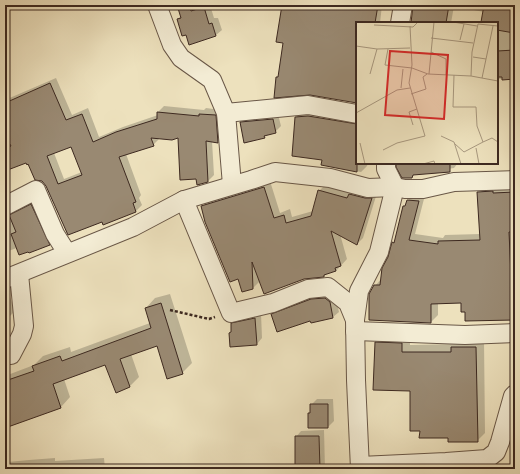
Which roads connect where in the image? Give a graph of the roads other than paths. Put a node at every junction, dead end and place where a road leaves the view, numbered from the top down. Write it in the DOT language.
graph roads {
  1 [pos="157,5"];
  2 [pos="403,5"];
  3 [pos="400,22"];
  4 [pos="226,113"];
  5 [pos="356,114"];
  6 [pos="386,164"];
  7 [pos="515,180"];
  8 [pos="232,185"];
  9 [pos="395,187"];
  10 [pos="184,200"];
  11 [pos="5,206"];
  12 [pos="67,253"];
  13 [pos="12,276"];
  14 [pos="355,326"];
  15 [pos="515,333"];
  16 [pos="11,356"];
  17 [pos="515,394"];
  18 [pos="360,467"];
  1 -- 4 [label="street"];
  2 -- 3 [label="street"];
  4 -- 5 [label="street"];
  4 -- 8 [label="street"];
  6 -- 9 [label="street"];
  7 -- 9 [label="street"];
  8 -- 9 [label="street"];
  8 -- 10 [label="street"];
  9 -- 14 [label="street"];
  10 -- 12 [label="street"];
  10 -- 14 [label="street"];
  11 -- 12 [label="street"];
  12 -- 13 [label="street"];
  13 -- 16 [label="street"];
  14 -- 15 [label="street"];
  14 -- 18 [label="street"];
  17 -- 18 [label="street"];
}
